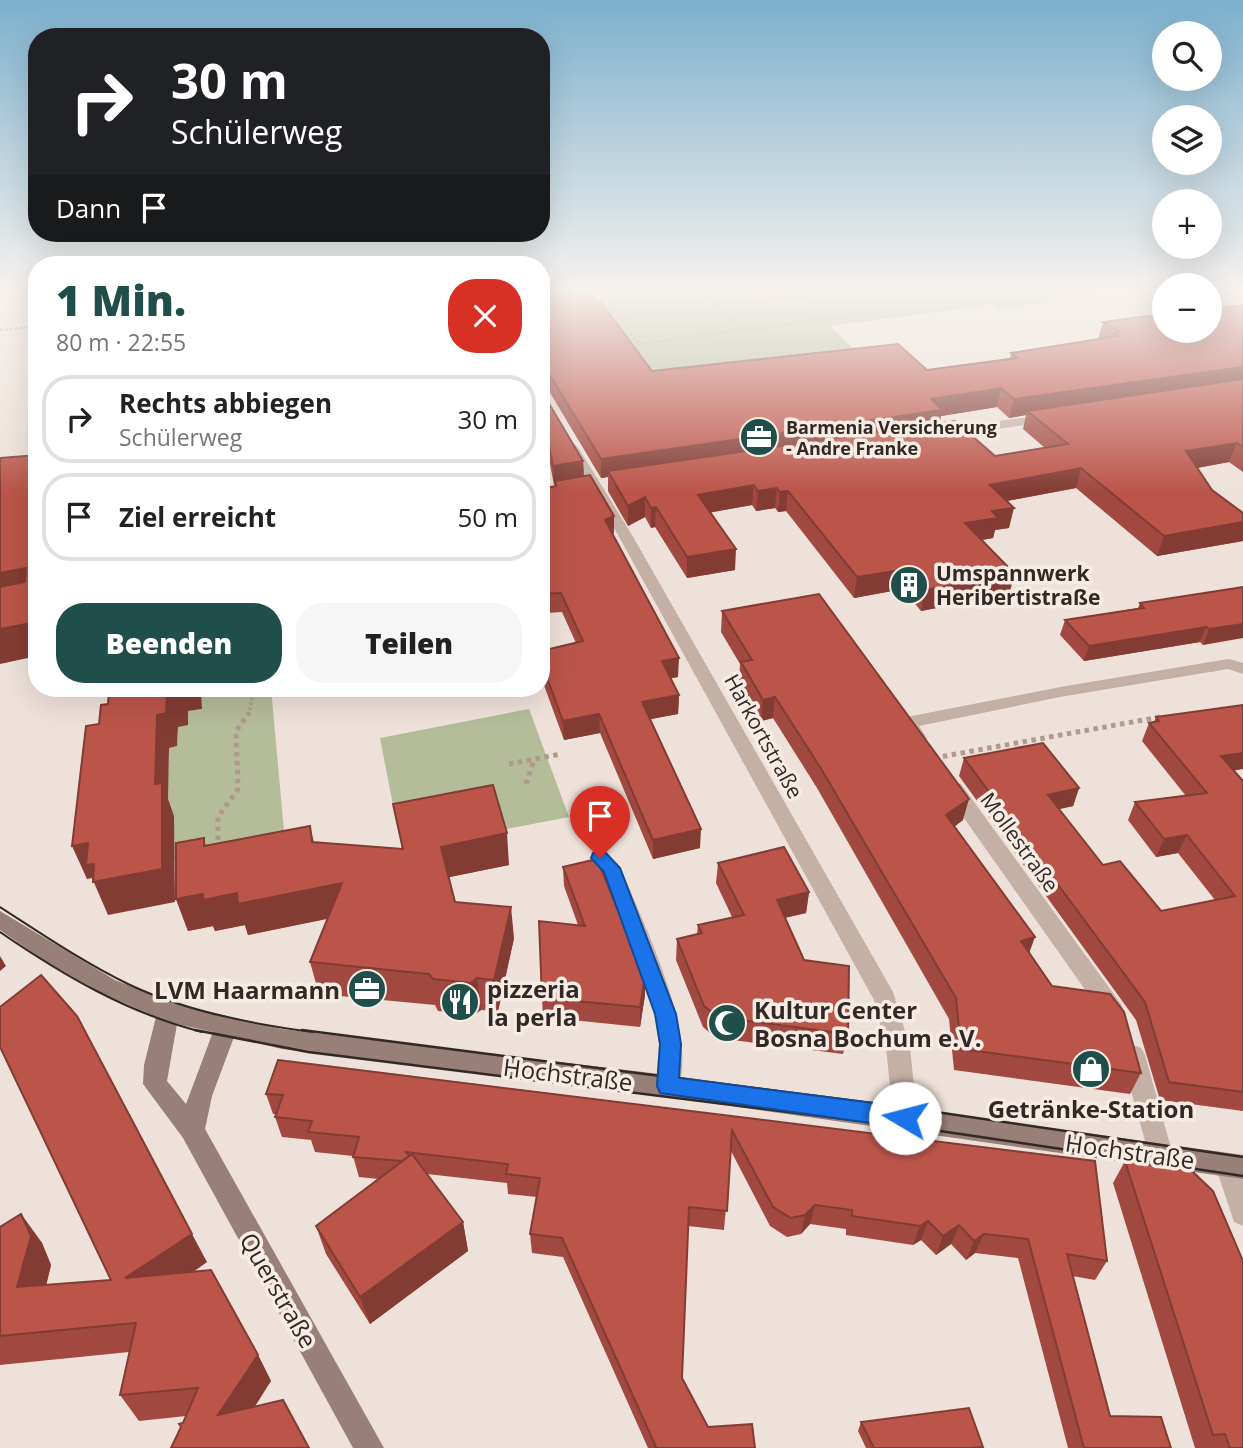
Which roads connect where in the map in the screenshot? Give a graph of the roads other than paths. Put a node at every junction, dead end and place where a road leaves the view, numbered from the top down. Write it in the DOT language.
graph roads {
  1 [pos="1069,415"];
  2 [pos="561,427"];
  3 [pos="934,435"];
  4 [pos="1243,669"];
  5 [pos="600,858"];
  6 [pos="0,919"];
  7 [pos="168,1012"];
  8 [pos="227,1027"];
  9 [pos="668,1086"];
  10 [pos="905,1118"];
  11 [pos="192,1130"];
  12 [pos="1161,1155"];
  13 [pos="1236,1166"];
  14 [pos="1243,1213"];
  15 [pos="369,1448"];
  1 -- 3 [label="street"];
  2 -- 10 [label="street, Harkortstraße"];
  4 -- 12 [label="street, Mollestraße"];
  5 -- 9 [label="street"];
  6 -- 7 [label="street, Hochstraße"];
  7 -- 8 [label="street, Hochstraße"];
  7 -- 11 [label="street, Querstraße"];
  8 -- 9 [label="street, Hochstraße"];
  8 -- 11 [label="street"];
  9 -- 10 [label="street, Hochstraße"];
  10 -- 12 [label="street, Hochstraße"];
  11 -- 15 [label="street, Querstraße"];
  12 -- 13 [label="street, Hochstraße"];
  13 -- 14 [label="street"];
}
